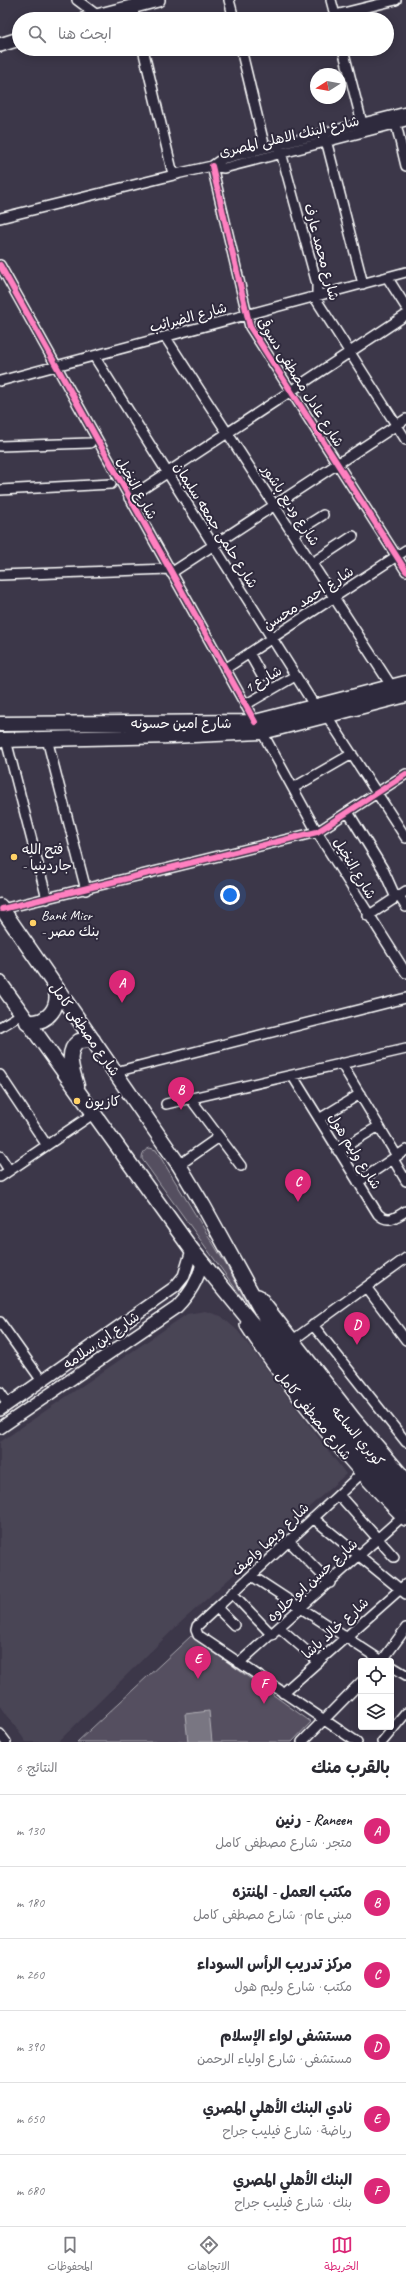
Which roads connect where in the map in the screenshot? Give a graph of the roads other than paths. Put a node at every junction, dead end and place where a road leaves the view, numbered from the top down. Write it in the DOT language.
graph roads {
  1 [pos="77,0"];
  2 [pos="158,0"];
  3 [pos="229,0"];
  4 [pos="331,0"];
  5 [pos="396,0"];
  6 [pos="87,12"];
  7 [pos="136,12"];
  8 [pos="232,12"];
  9 [pos="334,12"];
  10 [pos="353,12"];
  11 [pos="12,41"];
  12 [pos="0,45"];
  13 [pos="144,56"];
  14 [pos="243,56"];
  15 [pos="345,56"];
  16 [pos="406,112"];
  17 [pos="406,121"];
  18 [pos="362,123"];
  19 [pos="396,124"];
  20 [pos="325,137"];
  21 [pos="265,148"];
  22 [pos="280,149"];
  23 [pos="212,166"];
  24 [pos="406,166"];
  25 [pos="178,174"];
  26 [pos="0,218"];
  27 [pos="0,265"];
  28 [pos="406,272"];
  29 [pos="387,277"];
  30 [pos="363,284"];
  31 [pos="316,296"];
  32 [pos="406,306"];
  33 [pos="247,316"];
  34 [pos="406,316"];
  35 [pos="166,338"];
  36 [pos="350,353"];
  37 [pos="94,356"];
  38 [pos="55,367"];
  39 [pos="0,381"];
  40 [pos="291,391"];
  41 [pos="406,419"];
  42 [pos="396,425"];
  43 [pos="228,433"];
  44 [pos="406,440"];
  45 [pos="90,443"];
  46 [pos="0,446"];
  47 [pos="338,464"];
  48 [pos="167,473"];
  49 [pos="110,484"];
  50 [pos="0,490"];
  51 [pos="129,498"];
  52 [pos="275,506"];
  53 [pos="323,515"];
  54 [pos="293,534"];
  55 [pos="353,536"];
  56 [pos="213,546"];
  57 [pos="406,550"];
  58 [pos="397,556"];
  59 [pos="312,563"];
  60 [pos="170,571"];
  61 [pos="406,571"];
  62 [pos="0,575"];
  63 [pos="334,597"];
  64 [pos="272,638"];
  65 [pos="248,653"];
  66 [pos="225,669"];
  67 [pos="262,676"];
  68 [pos="295,676"];
  69 [pos="402,693"];
  70 [pos="245,705"];
  71 [pos="321,712"];
  72 [pos="0,724"];
  73 [pos="258,727"];
  74 [pos="47,739"];
  75 [pos="3,740"];
  76 [pos="352,754"];
  77 [pos="406,774"];
  78 [pos="293,788"];
  79 [pos="377,793"];
  80 [pos="348,812"];
  81 [pos="317,832"];
  82 [pos="406,838"];
  83 [pos="86,890"];
  84 [pos="400,895"];
  85 [pos="47,899"];
  86 [pos="406,907"];
  87 [pos="1,908"];
  88 [pos="368,916"];
  89 [pos="405,970"];
  90 [pos="0,983"];
  91 [pos="55,987"];
  92 [pos="406,998"];
  93 [pos="24,1018"];
  94 [pos="0,1028"];
  95 [pos="93,1040"];
  96 [pos="406,1049"];
  97 [pos="341,1063"];
  98 [pos="115,1072"];
  99 [pos="0,1075"];
  100 [pos="292,1075"];
  101 [pos="78,1093"];
  102 [pos="360,1094"];
  103 [pos="190,1098"];
  104 [pos="166,1104"];
  105 [pos="93,1114"];
  106 [pos="319,1119"];
  107 [pos="379,1126"];
  108 [pos="219,1137"];
  109 [pos="46,1144"];
  110 [pos="406,1150"];
  111 [pos="338,1151"];
  112 [pos="0,1156"];
  113 [pos="395,1158"];
  114 [pos="179,1165"];
  115 [pos="241,1166"];
  116 [pos="10,1170"];
  117 [pos="0,1177"];
  118 [pos="406,1180"];
  119 [pos="358,1182"];
  120 [pos="406,1211"];
  121 [pos="192,1250"];
  122 [pos="406,1258"];
  123 [pos="202,1263"];
  124 [pos="243,1277"];
  125 [pos="366,1287"];
  126 [pos="233,1302"];
  127 [pos="0,1322"];
  128 [pos="313,1325"];
  129 [pos="293,1340"];
  130 [pos="406,1340"];
  131 [pos="42,1381"];
  132 [pos="308,1383"];
  133 [pos="0,1392"];
  134 [pos="4,1407"];
  135 [pos="0,1428"];
  136 [pos="406,1442"];
  137 [pos="362,1473"];
  138 [pos="406,1480"];
  139 [pos="406,1491"];
  140 [pos="338,1495"];
  141 [pos="405,1513"];
  142 [pos="313,1518"];
  143 [pos="290,1540"];
  144 [pos="379,1540"];
  145 [pos="359,1557"];
  146 [pos="394,1557"];
  147 [pos="252,1576"];
  148 [pos="330,1583"];
  149 [pos="404,1589"];
  150 [pos="232,1593"];
  151 [pos="217,1608"];
  152 [pos="302,1608"];
  153 [pos="234,1624"];
  154 [pos="280,1628"];
  155 [pos="406,1628"];
  156 [pos="272,1635"];
  157 [pos="346,1637"];
  158 [pos="378,1658"];
  159 [pos="384,1658"];
  160 [pos="319,1662"];
  161 [pos="239,1663"];
  162 [pos="394,1668"];
  163 [pos="406,1675"];
  164 [pos="358,1685"];
  165 [pos="283,1693"];
  166 [pos="406,1713"];
  167 [pos="323,1720"];
  168 [pos="302,1742"];
  169 [pos="357,1742"];
  170 [pos="382,1742"];
  1 -- 6 [label="street"];
  2 -- 7 [label="main road"];
  3 -- 8 [label="street"];
  4 -- 9 [label="street"];
  5 -- 10 [label="street"];
  11 -- 12 [label="main road"];
  13 -- 25 [label="street"];
  14 -- 21 [label="street"];
  15 -- 18 [label="street"];
  16 -- 18 [label="street, شارع البنك الاهلى المصرى"];
  17 -- 19 [label="street, شارع البنك الاهلى المصرى"];
  18 -- 20 [label="street, شارع البنك الاهلى المصرى"];
  19 -- 20 [label="street, شارع البنك الاهلى المصرى"];
  19 -- 24 [label="street"];
  20 -- 22 [label="street, شارع البنك الاهلى المصرى"];
  20 -- 30 [label="street"];
  21 -- 22 [label="street, شارع البنك الاهلى المصرى"];
  21 -- 23 [label="street, شارع البنك الاهلى المصرى"];
  22 -- 23 [label="street, شارع البنك الاهلى المصرى"];
  22 -- 31 [label="street, شارع محمد عارف"];
  23 -- 25 [label="street"];
  23 -- 33 [label="street, شارع عادل مصطفى دسوقى"];
  25 -- 26 [label="street"];
  27 -- 38 [label="street, شارع النخيل"];
  28 -- 29 [label="street, شارع الضرائب"];
  29 -- 30 [label="street, شارع الضرائب"];
  29 -- 32 [label="street"];
  30 -- 31 [label="street, شارع الضرائب"];
  31 -- 33 [label="street, شارع الضرائب"];
  31 -- 36 [label="street, شارع محمد عارف"];
  33 -- 35 [label="street, شارع الضرائب"];
  33 -- 40 [label="street, شارع عادل مصطفى دسوقى"];
  34 -- 36 [label="street"];
  35 -- 37 [label="street, شارع الضرائب"];
  35 -- 43 [label="street, شارع وديع باشور"];
  36 -- 40 [label="street"];
  36 -- 42 [label="street, شارع محمد عارف"];
  37 -- 38 [label="street, شارع الضرائب"];
  37 -- 48 [label="street, شارع حلمى جمعه سليمان"];
  38 -- 39 [label="street, شارع الضرائب"];
  38 -- 51 [label="street, شارع النخيل"];
  40 -- 43 [label="street"];
  40 -- 47 [label="street, شارع عادل مصطفى دسوقى"];
  41 -- 42 [label="street"];
  42 -- 44 [label="street, شارع محمد عارف"];
  42 -- 47 [label="street"];
  43 -- 48 [label="street"];
  43 -- 52 [label="street, شارع وديع باشور"];
  45 -- 46 [label="street"];
  47 -- 52 [label="street"];
  47 -- 58 [label="street, شارع عادل مصطفى دسوقى"];
  48 -- 51 [label="street"];
  48 -- 56 [label="street, شارع حلمى جمعه سليمان"];
  49 -- 50 [label="street"];
  51 -- 60 [label="street, شارع النخيل"];
  52 -- 54 [label="street, شارع وديع باشور"];
  52 -- 56 [label="street"];
  53 -- 54 [label="street"];
  54 -- 59 [label="street, شارع وديع باشور"];
  55 -- 59 [label="street"];
  56 -- 60 [label="street"];
  56 -- 64 [label="street, شارع حلمى جمعه سليمان"];
  57 -- 58 [label="street, شارع احمد محسن"];
  58 -- 61 [label="street, شارع عادل مصطفى دسوقى"];
  58 -- 63 [label="street, شارع احمد محسن"];
  59 -- 63 [label="street, شارع وديع باشور"];
  60 -- 62 [label="street"];
  60 -- 66 [label="street, شارع النخيل"];
  63 -- 64 [label="street, شارع احمد محسن"];
  63 -- 69 [label="street, شارع وديع باشور"];
  64 -- 65 [label="street, شارع احمد محسن"];
  64 -- 68 [label="street, شارع حلمى جمعه سليمان"];
  65 -- 66 [label="street, شارع احمد محسن"];
  65 -- 67 [label="street"];
  66 -- 70 [label="street, شارع النخيل"];
  68 -- 70 [label="street, شارع 1"];
  68 -- 71 [label="street, شارع حلمى جمعه سليمان"];
  69 -- 71 [label="main road, شارع امين حسونه"];
  70 -- 73 [label="street, شارع النخيل"];
  71 -- 73 [label="main road, شارع امين حسونه"];
  71 -- 76 [label="street, شارع حلمى جمعه سليمان"];
  72 -- 73 [label="main road, شارع امين حسونه"];
  73 -- 74 [label="main road, شارع امين حسونه"];
  73 -- 78 [label="street, شارع النخيل"];
  74 -- 75 [label="main road, شارع امين حسونه"];
  74 -- 83 [label="street"];
  75 -- 85 [label="street"];
  76 -- 78 [label="street"];
  76 -- 79 [label="street, شارع حلمى جمعه سليمان"];
  77 -- 79 [label="street"];
  78 -- 81 [label="street, شارع النخيل"];
  79 -- 80 [label="street"];
  79 -- 82 [label="street, شارع حلمى جمعه سليمان"];
  80 -- 81 [label="street"];
  80 -- 84 [label="street"];
  81 -- 83 [label="street"];
  81 -- 88 [label="street, شارع النخيل"];
  83 -- 85 [label="street"];
  84 -- 86 [label="street"];
  84 -- 88 [label="street"];
  85 -- 87 [label="street"];
  87 -- 91 [label="main road, شارع مصطفى كامل"];
  88 -- 89 [label="street, شارع النخيل"];
  90 -- 93 [label="main road, شارع مصطفى كامل"];
  91 -- 93 [label="main road"];
  91 -- 95 [label="main road, شارع مصطفى كامل"];
  92 -- 98 [label="street"];
  93 -- 94 [label="street"];
  93 -- 101 [label="main road, شارع مصطفى كامل"];
  95 -- 98 [label="main road, شارع مصطفى كامل"];
  95 -- 101 [label="main road"];
  96 -- 97 [label="street"];
  97 -- 100 [label="street"];
  97 -- 102 [label="street"];
  98 -- 114 [label="main road, شارع مصطفى كامل"];
  99 -- 109 [label="street"];
  100 -- 103 [label="street"];
  100 -- 106 [label="street, شارع وليم هول"];
  101 -- 105 [label="main road, شارع مصطفى كامل"];
  102 -- 106 [label="street"];
  102 -- 107 [label="street"];
  103 -- 104 [label="street"];
  103 -- 108 [label="street"];
  105 -- 109 [label="street"];
  105 -- 121 [label="main road, شارع مصطفى كامل"];
  106 -- 111 [label="street, شارع وليم هول"];
  107 -- 111 [label="street"];
  107 -- 113 [label="street"];
  108 -- 114 [label="street"];
  108 -- 115 [label="street"];
  109 -- 116 [label="street"];
  110 -- 113 [label="street"];
  111 -- 119 [label="street, شارع وليم هول"];
  112 -- 116 [label="street"];
  113 -- 118 [label="street"];
  113 -- 119 [label="street"];
  114 -- 124 [label="main road, شارع مصطفى كامل"];
  116 -- 117 [label="street"];
  119 -- 120 [label="street, شارع وليم هول"];
  121 -- 123 [label="main road, شارع مصطفى كامل"];
  121 -- 131 [label="street, شارع ابن سلامه"];
  122 -- 125 [label="street"];
  123 -- 126 [label="main road, شارع مصطفى كامل"];
  123 -- 135 [label="street, شارع ابن سلامه"];
  124 -- 129 [label="main road, شارع مصطفى كامل"];
  124 -- 132 [label="main road, شارع مصطفى كامل"];
  125 -- 128 [label="street"];
  125 -- 130 [label="street"];
  126 -- 132 [label="main road, شارع مصطفى كامل"];
  126 -- 137 [label="main road, شارع مصطفى كامل"];
  127 -- 131 [label="street"];
  128 -- 129 [label="street"];
  128 -- 136 [label="street"];
  129 -- 138 [label="main road, شارع مصطفى كامل"];
  131 -- 134 [label="street, شارع ابن سلامه"];
  132 -- 139 [label="main road, كوبري الساعه"];
  132 -- 141 [label="main road, كوبري الساعه"];
  133 -- 134 [label="street"];
  137 -- 140 [label="street, شارع ويصا واصف"];
  137 -- 141 [label="main road, شارع مصطفى كامل"];
  140 -- 142 [label="street, شارع ويصا واصف"];
  140 -- 144 [label="street"];
  141 -- 144 [label="street, شارع حسن ابو حلاوه"];
  142 -- 143 [label="street, شارع ويصا واصف"];
  142 -- 145 [label="street"];
  143 -- 147 [label="street, شارع ويصا واصف"];
  143 -- 148 [label="street"];
  144 -- 145 [label="street, شارع حسن ابو حلاوه"];
  144 -- 146 [label="street"];
  145 -- 148 [label="street, شارع حسن ابو حلاوه"];
  145 -- 149 [label="street"];
  147 -- 150 [label="street, شارع ويصا واصف"];
  147 -- 152 [label="street"];
  148 -- 152 [label="street, شارع حسن ابو حلاوه"];
  149 -- 157 [label="street, شارع خالد باشا"];
  150 -- 151 [label="street, شارع ويصا واصف"];
  150 -- 156 [label="street"];
  151 -- 153 [label="street"];
  151 -- 161 [label="street, شارع ويصا واصف"];
  152 -- 154 [label="street, شارع حسن ابو حلاوه"];
  152 -- 157 [label="street"];
  154 -- 156 [label="street, شارع حسن ابو حلاوه"];
  154 -- 160 [label="street"];
  155 -- 159 [label="street"];
  156 -- 161 [label="street, شارع حسن ابو حلاوه"];
  157 -- 158 [label="street"];
  157 -- 160 [label="street, شارع خالد باشا"];
  160 -- 165 [label="street, شارع خالد باشا"];
  161 -- 165 [label="street"];
  162 -- 163 [label="street"];
  164 -- 167 [label="street"];
  165 -- 167 [label="street"];
  166 -- 170 [label="street"];
  167 -- 168 [label="street"];
  167 -- 169 [label="street"];
}
